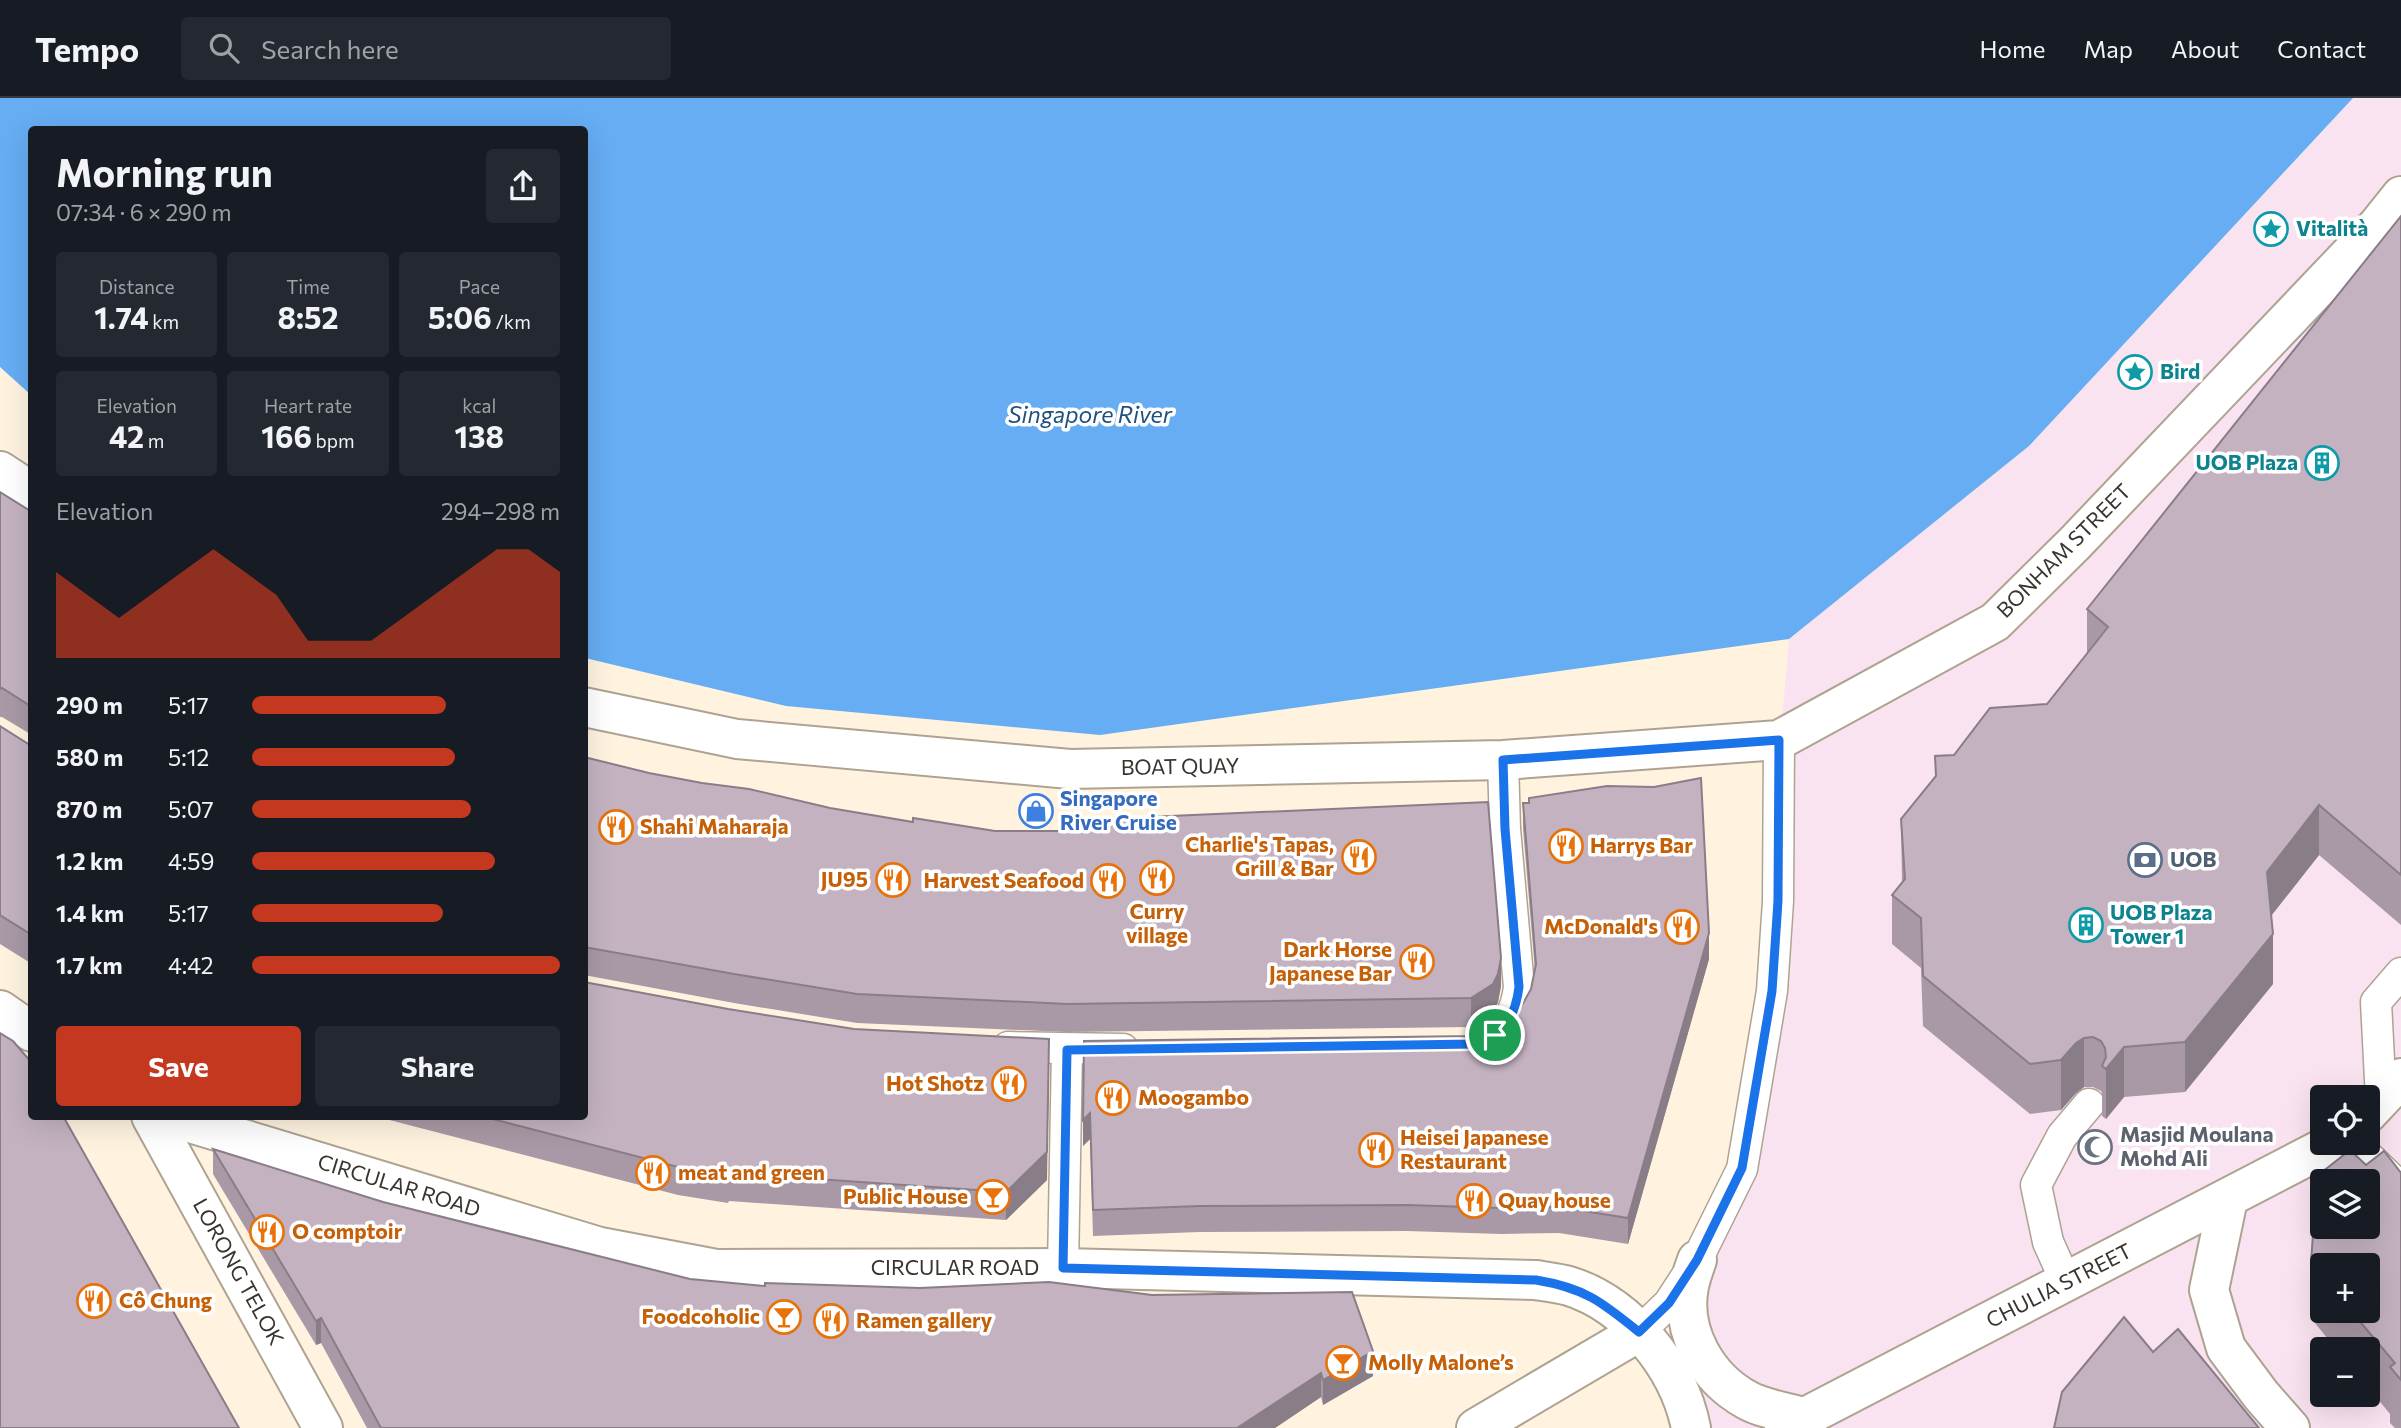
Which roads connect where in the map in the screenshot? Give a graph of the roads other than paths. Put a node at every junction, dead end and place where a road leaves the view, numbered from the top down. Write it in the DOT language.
graph roads {
  1 [pos="2401,196"];
  2 [pos="0,471"];
  3 [pos="28,489"];
  4 [pos="588,708"];
  5 [pos="1779,740"];
  6 [pos="1503,760"];
  7 [pos="2401,973"];
  8 [pos="0,1010"];
  9 [pos="28,1028"];
  10 [pos="1447,1045"];
  11 [pos="986,1047"];
  12 [pos="1148,1049"];
  13 [pos="1067,1050"];
  14 [pos="2383,1096"];
  15 [pos="2089,1104"];
  16 [pos="153,1120"];
  17 [pos="180,1120"];
  18 [pos="2310,1155"];
  19 [pos="2367,1155"];
  20 [pos="2401,1188"];
  21 [pos="2228,1199"];
  22 [pos="1697,1260"];
  23 [pos="1063,1268"];
  24 [pos="2066,1282"];
  25 [pos="1639,1332"];
  26 [pos="1796,1424"];
  27 [pos="323,1428"];
  28 [pos="1476,1428"];
  29 [pos="1691,1428"];
  30 [pos="2290,1428"];
  1 -- 5 [label="street, BONHAM STREET"];
  2 -- 3 [label="street"];
  4 -- 6 [label="street, BOAT QUAY"];
  5 -- 6 [label="street, BOAT QUAY"];
  5 -- 22 [label="lane"];
  6 -- 10 [label="lane"];
  7 -- 14 [label="lane"];
  8 -- 9 [label="street"];
  11 -- 13 [label="lane"];
  12 -- 13 [label="lane"];
  13 -- 23 [label="lane"];
  15 -- 24 [label="lane"];
  16 -- 27 [label="street, LORONG TELOK"];
  17 -- 23 [label="street, CIRCULAR ROAD"];
  18 -- 21 [label="street, CHULIA STREET"];
  19 -- 20 [label="lane"];
  21 -- 24 [label="street, CHULIA STREET"];
  21 -- 30 [label="street"];
  22 -- 25 [label="lane"];
  22 -- 26 [label="street"];
  23 -- 25 [label="street, CIRCULAR ROAD"];
  24 -- 26 [label="street, CHULIA STREET"];
  25 -- 28 [label="street"];
  25 -- 29 [label="street, CIRCULAR ROAD"];
}
